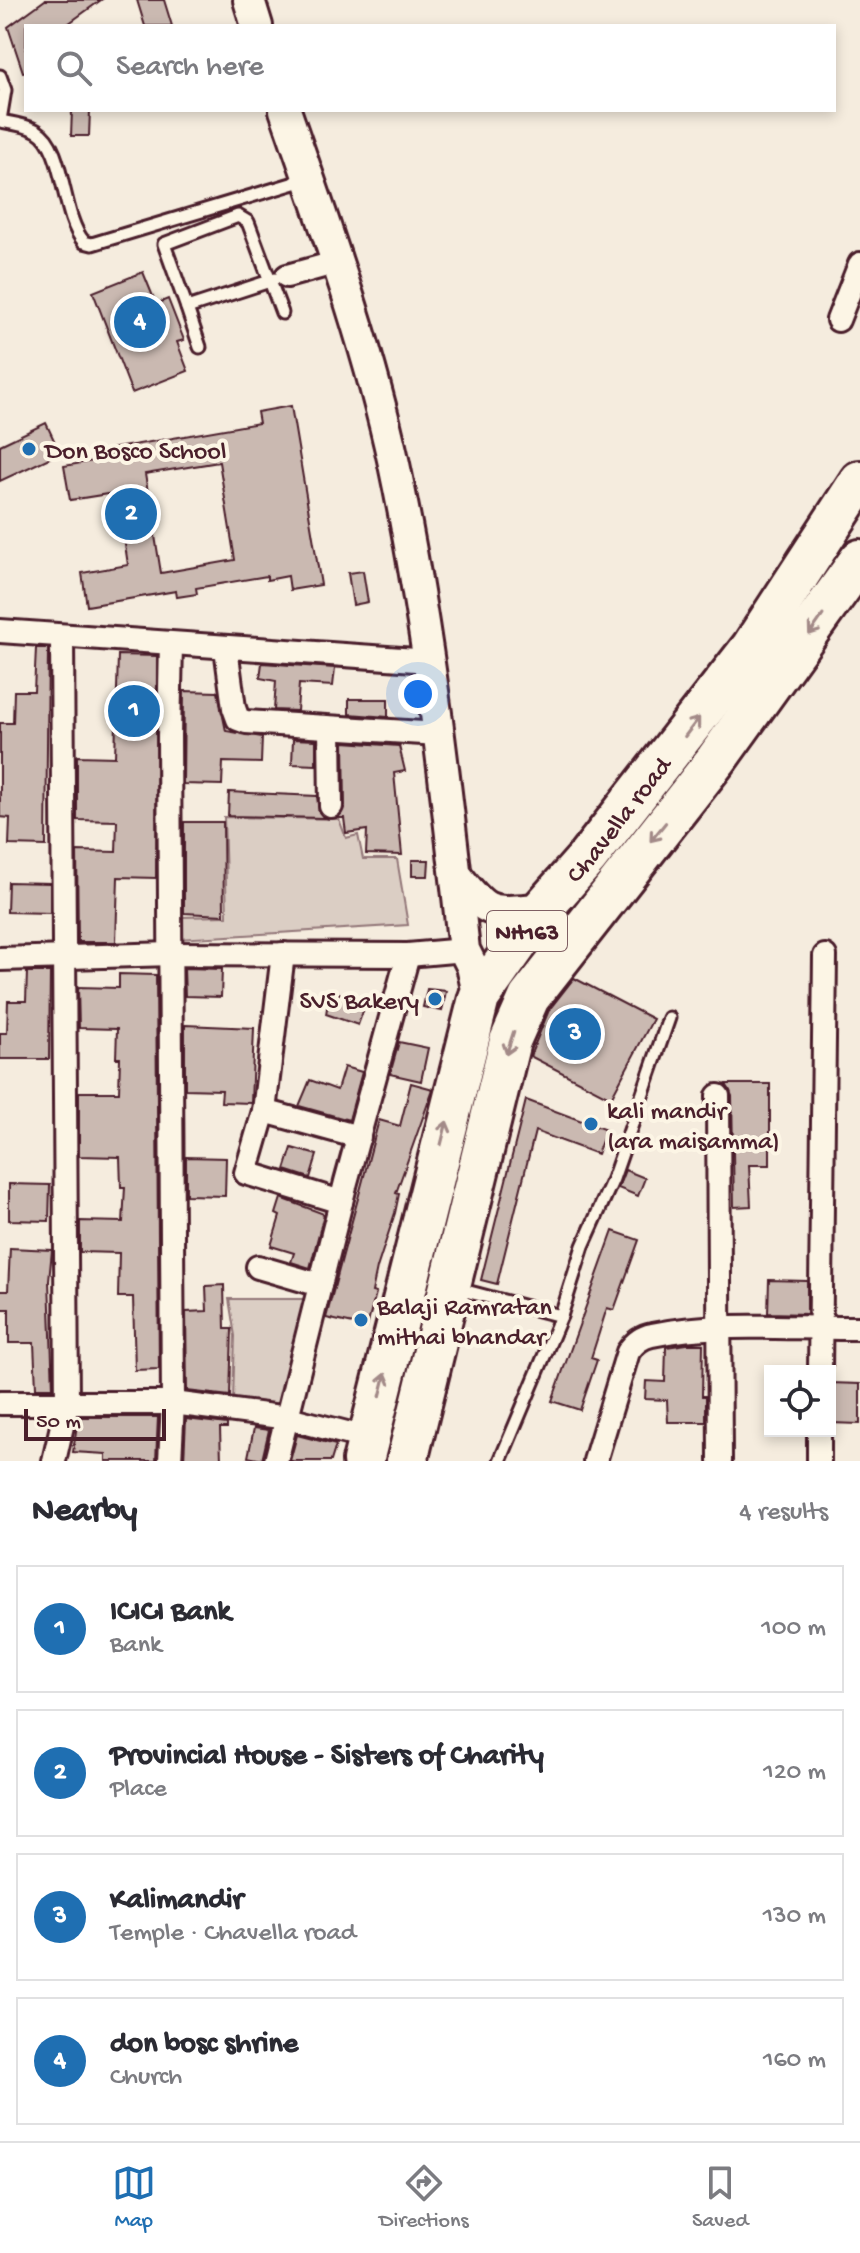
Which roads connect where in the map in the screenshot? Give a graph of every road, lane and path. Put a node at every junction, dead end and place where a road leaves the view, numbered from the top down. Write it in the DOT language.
graph roads {
  1 [pos="249,0"];
  2 [pos="256,24"];
  3 [pos="0,76"];
  4 [pos="286,112"];
  5 [pos="0,120"];
  6 [pos="309,179"];
  7 [pos="338,262"];
  8 [pos="860,264"];
  9 [pos="279,278"];
  10 [pos="187,308"];
  11 [pos="282,313"];
  12 [pos="838,320"];
  13 [pos="200,347"];
  14 [pos="860,481"];
  15 [pos="860,560"];
  16 [pos="0,631"];
  17 [pos="62,637"];
  18 [pos="171,644"];
  19 [pos="226,648"];
  20 [pos="430,661"];
  21 [pos="330,728"];
  22 [pos="439,734"];
  23 [pos="331,806"];
  24 [pos="456,874"];
  25 [pos="542,909"];
  26 [pos="464,950"];
  27 [pos="172,954"];
  28 [pos="283,954"];
  29 [pos="408,955"];
  30 [pos="825,956"];
  31 [pos="62,957"];
  32 [pos="0,959"];
  33 [pos="479,998"];
  34 [pos="669,1018"];
  35 [pos="718,1096"];
  36 [pos="264,1111"];
  37 [pos="359,1137"];
  38 [pos="341,1202"];
  39 [pos="258,1267"];
  40 [pos="320,1285"];
  41 [pos="450,1287"];
  42 [pos="561,1316"];
  43 [pos="860,1328"];
  44 [pos="719,1329"];
  45 [pos="820,1329"];
  46 [pos="820,1365"];
  47 [pos="0,1403"];
  48 [pos="173,1403"];
  49 [pos="67,1404"];
  50 [pos="288,1418"];
  51 [pos="819,1437"];
  52 [pos="366,1450"];
  53 [pos="54,1461"];
  54 [pos="170,1461"];
  55 [pos="276,1461"];
  56 [pos="407,1461"];
  57 [pos="500,1461"];
  58 [pos="595,1461"];
  59 [pos="720,1461"];
  60 [pos="819,1461"];
  1 -- 2 [label="main road"];
  3 -- 5 [label="lane"];
  4 -- 6 [label="main road"];
  5 -- 6 [label="lane"];
  6 -- 7 [label="main road"];
  7 -- 9 [label="street"];
  7 -- 20 [label="main road"];
  8 -- 12 [label="street"];
  9 -- 10 [label="lane"];
  9 -- 10 [label="lane"];
  9 -- 11 [label="lane"];
  10 -- 13 [label="lane"];
  25 -- 14 [label="highway, Chavella road / NH163, one-way"];
  15 -- 41 [label="highway, Chavella road / NH163, one-way"];
  16 -- 17 [label="street"];
  17 -- 18 [label="street"];
  17 -- 31 [label="street"];
  18 -- 19 [label="street"];
  18 -- 27 [label="street"];
  19 -- 20 [label="street"];
  19 -- 21 [label="street"];
  20 -- 22 [label="main road"];
  21 -- 22 [label="street"];
  21 -- 23 [label="street"];
  22 -- 24 [label="main road"];
  24 -- 25 [label="main road"];
  24 -- 26 [label="main road"];
  25 -- 33 [label="highway, Chavella road / NH163"];
  26 -- 29 [label="street"];
  26 -- 33 [label="main road"];
  27 -- 28 [label="street"];
  27 -- 31 [label="street"];
  27 -- 48 [label="street"];
  28 -- 29 [label="street"];
  28 -- 36 [label="street"];
  29 -- 37 [label="street"];
  30 -- 45 [label="street"];
  31 -- 32 [label="street"];
  31 -- 49 [label="street"];
  52 -- 33 [label="highway, Chavella road / NH163, one-way"];
  34 -- 42 [label="lane"];
  35 -- 44 [label="street"];
  36 -- 37 [label="street"];
  36 -- 38 [label="street"];
  37 -- 38 [label="street"];
  38 -- 40 [label="street"];
  39 -- 40 [label="street"];
  40 -- 50 [label="street"];
  41 -- 42 [label="lane"];
  41 -- 56 [label="highway, Chavella road / NH163"];
  42 -- 57 [label="lane"];
  43 -- 45 [label="street"];
  44 -- 45 [label="street"];
  44 -- 58 [label="street"];
  44 -- 59 [label="street"];
  45 -- 46 [label="street"];
  47 -- 49 [label="street"];
  48 -- 49 [label="street"];
  48 -- 50 [label="street"];
  48 -- 54 [label="street"];
  49 -- 53 [label="street"];
  50 -- 52 [label="street"];
  50 -- 55 [label="street"];
  51 -- 60 [label="street"];
}
